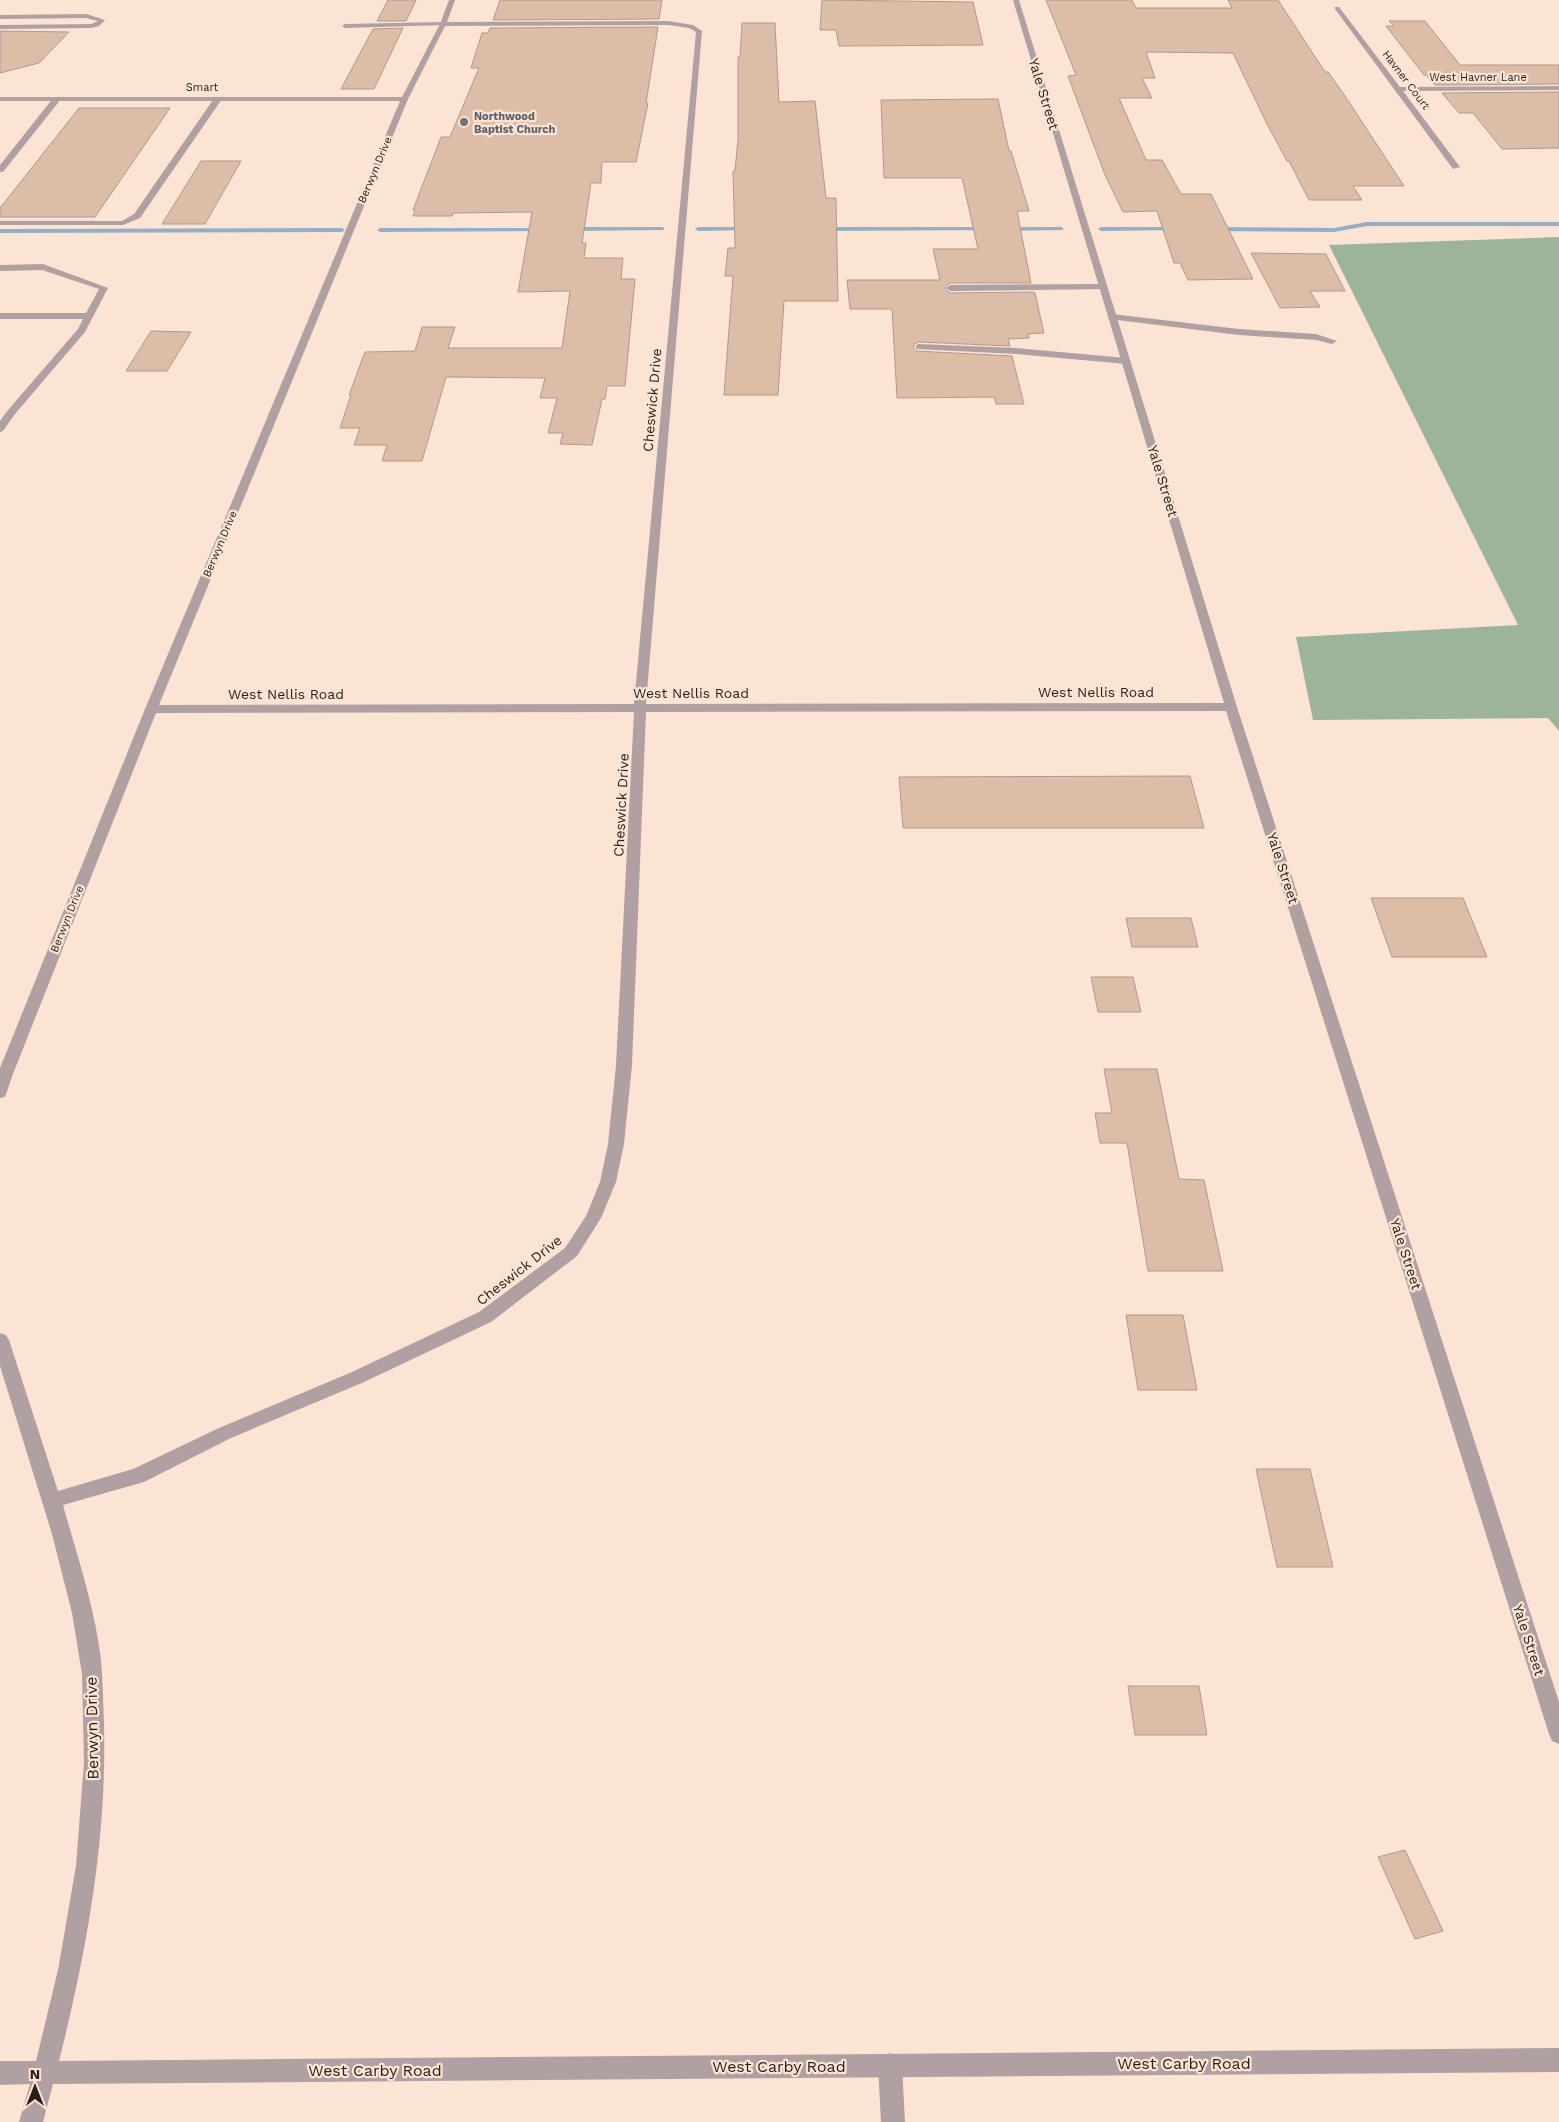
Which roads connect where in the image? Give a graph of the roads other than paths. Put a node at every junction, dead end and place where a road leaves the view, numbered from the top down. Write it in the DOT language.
graph roads {
  1 [pos="452,0"];
  2 [pos="1016,0"];
  3 [pos="1337,8"];
  4 [pos="0,16"];
  5 [pos="443,24"];
  6 [pos="345,26"];
  7 [pos="0,27"];
  8 [pos="1398,88"];
  9 [pos="1559,88"];
  10 [pos="218,98"];
  11 [pos="404,98"];
  12 [pos="0,99"];
  13 [pos="57,99"];
  14 [pos="1456,167"];
  15 [pos="0,170"];
  16 [pos="0,222"];
  17 [pos="0,268"];
  18 [pos="1103,287"];
  19 [pos="950,288"];
  20 [pos="0,316"];
  21 [pos="89,316"];
  22 [pos="1112,316"];
  23 [pos="1332,341"];
  24 [pos="919,347"];
  25 [pos="1126,361"];
  26 [pos="0,429"];
  27 [pos="1231,707"];
  28 [pos="640,708"];
  29 [pos="151,709"];
  30 [pos="0,1093"];
  31 [pos="0,1340"];
  32 [pos="53,1500"];
  33 [pos="1559,1734"];
  34 [pos="1559,2060"];
  35 [pos="890,2065"];
  36 [pos="45,2072"];
  37 [pos="0,2073"];
  38 [pos="31,2122"];
  39 [pos="893,2122"];
  1 -- 5 [label="street, Berwyn Drive"];
  2 -- 18 [label="street, Yale Street"];
  3 -- 8 [label="street, Havner Court"];
  4 -- 7 [label="street"];
  5 -- 6 [label="street"];
  5 -- 11 [label="street, Berwyn Drive"];
  5 -- 28 [label="street, Cheswick Drive"];
  8 -- 9 [label="street, West Havner Lane"];
  8 -- 14 [label="street, Havner Court"];
  10 -- 11 [label="street, Smart"];
  10 -- 13 [label="street, Smart"];
  10 -- 16 [label="street"];
  11 -- 29 [label="street, Berwyn Drive"];
  12 -- 13 [label="street, Smart"];
  13 -- 15 [label="street"];
  17 -- 21 [label="street"];
  18 -- 19 [label="street"];
  18 -- 22 [label="street, Yale Street"];
  20 -- 21 [label="street"];
  21 -- 26 [label="street"];
  22 -- 23 [label="street"];
  22 -- 25 [label="street, Yale Street"];
  24 -- 25 [label="street"];
  25 -- 27 [label="street, Yale Street"];
  27 -- 28 [label="street, West Nellis Road"];
  27 -- 33 [label="street, Yale Street"];
  28 -- 29 [label="street, West Nellis Road"];
  28 -- 32 [label="street, Cheswick Drive"];
  29 -- 30 [label="street, Berwyn Drive"];
  31 -- 32 [label="street, Berwyn Drive"];
  32 -- 36 [label="street, Berwyn Drive"];
  34 -- 35 [label="street, West Carby Road"];
  35 -- 36 [label="street, West Carby Road"];
  35 -- 39 [label="street"];
  36 -- 37 [label="street, West Carby Road"];
  36 -- 38 [label="street, Berwyn Drive"];
}
